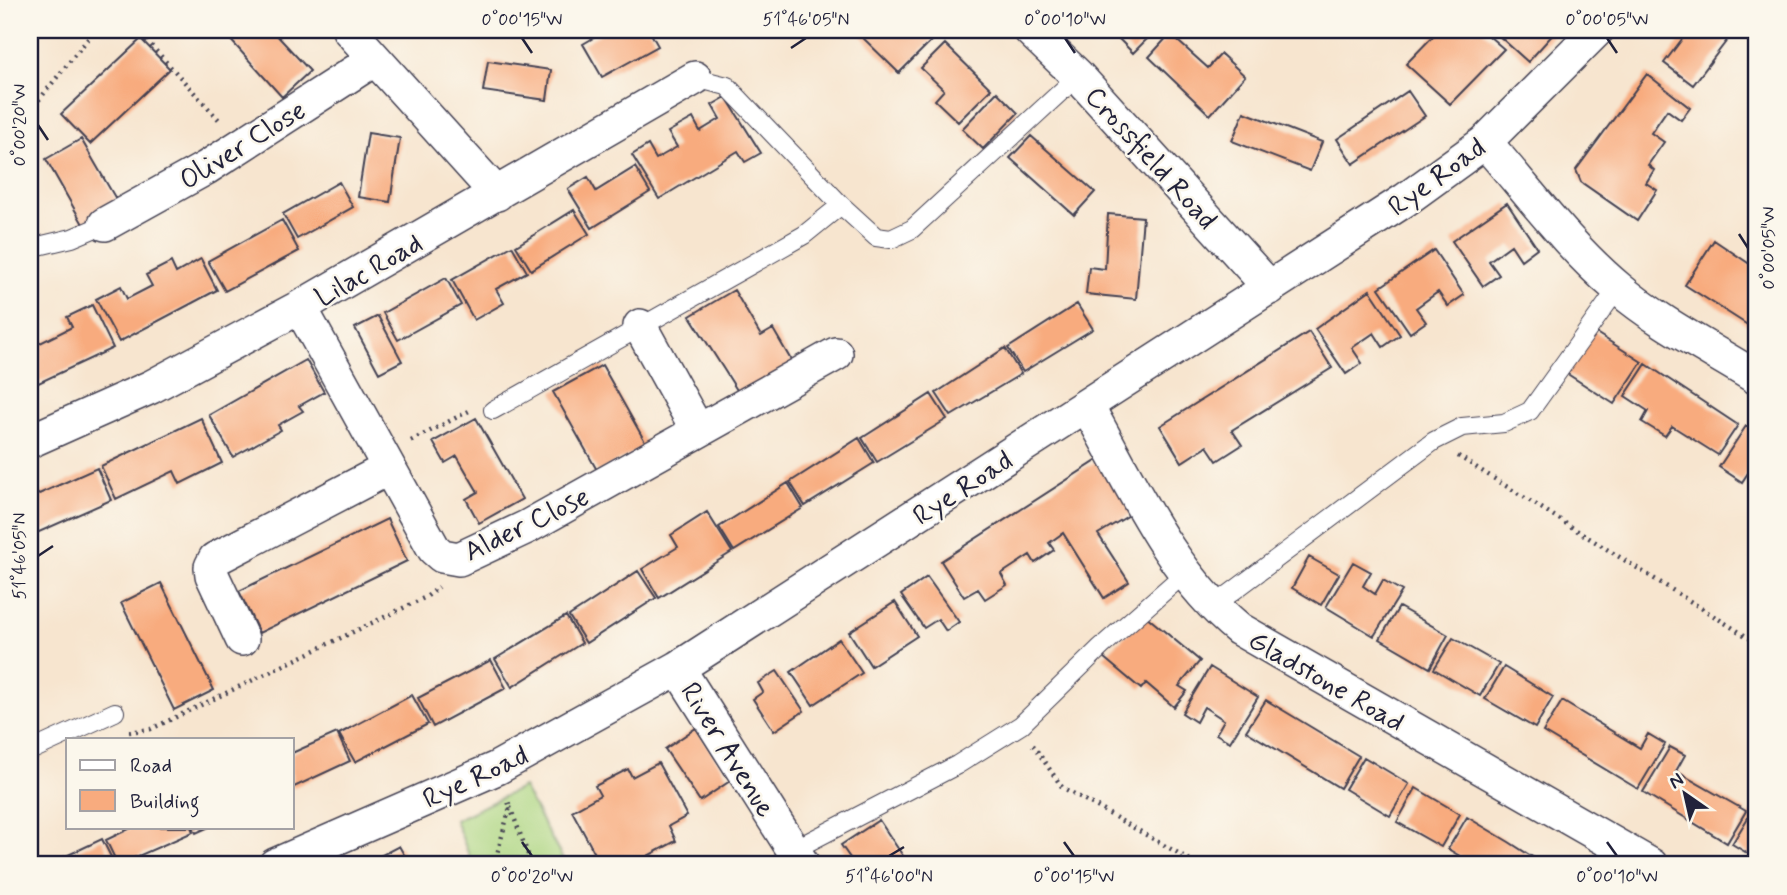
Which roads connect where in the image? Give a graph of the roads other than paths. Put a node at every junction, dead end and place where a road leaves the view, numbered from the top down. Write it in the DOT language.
graph roads {
  1 [pos="349,30"];
  2 [pos="1030,30"];
  3 [pos="1597,30"];
  4 [pos="375,59"];
  5 [pos="1078,76"];
  6 [pos="695,78"];
  7 [pos="1485,142"];
  8 [pos="497,194"];
  9 [pos="841,205"];
  10 [pos="105,224"];
  11 [pos="30,248"];
  12 [pos="1270,288"];
  13 [pos="1618,288"];
  14 [pos="300,307"];
  15 [pos="640,326"];
  16 [pos="836,355"];
  17 [pos="1757,378"];
  18 [pos="1087,406"];
  19 [pos="493,410"];
  20 [pos="698,431"];
  21 [pos="30,441"];
  22 [pos="386,462"];
  23 [pos="1185,573"];
  24 [pos="1212,607"];
  25 [pos="242,639"];
  26 [pos="678,668"];
  27 [pos="115,712"];
  28 [pos="30,751"];
  29 [pos="798,857"];
  30 [pos="275,865"];
  31 [pos="1651,865"];
  1 -- 4 [label="street"];
  2 -- 5 [label="street, Crossfield Road"];
  3 -- 7 [label="street, Rye Road"];
  4 -- 8 [label="street"];
  4 -- 10 [label="street, Oliver Close"];
  5 -- 9 [label="lane"];
  5 -- 12 [label="street, Crossfield Road"];
  6 -- 8 [label="street, Lilac Road"];
  6 -- 9 [label="lane"];
  7 -- 12 [label="street, Rye Road"];
  7 -- 13 [label="street"];
  8 -- 14 [label="street, Lilac Road"];
  9 -- 15 [label="lane"];
  10 -- 11 [label="lane"];
  12 -- 18 [label="street, Rye Road"];
  13 -- 17 [label="street"];
  13 -- 24 [label="lane"];
  14 -- 21 [label="street, Lilac Road"];
  14 -- 22 [label="street, Alder Close"];
  15 -- 19 [label="lane"];
  15 -- 20 [label="street"];
  16 -- 20 [label="street, Alder Close"];
  18 -- 23 [label="street, Gladstone Road"];
  18 -- 26 [label="street, Rye Road"];
  20 -- 22 [label="street, Alder Close"];
  22 -- 25 [label="street"];
  23 -- 24 [label="street, Gladstone Road"];
  23 -- 29 [label="lane"];
  24 -- 31 [label="street, Gladstone Road"];
  26 -- 29 [label="street, River Avenue"];
  26 -- 30 [label="street, Rye Road"];
  27 -- 28 [label="lane"];
}
